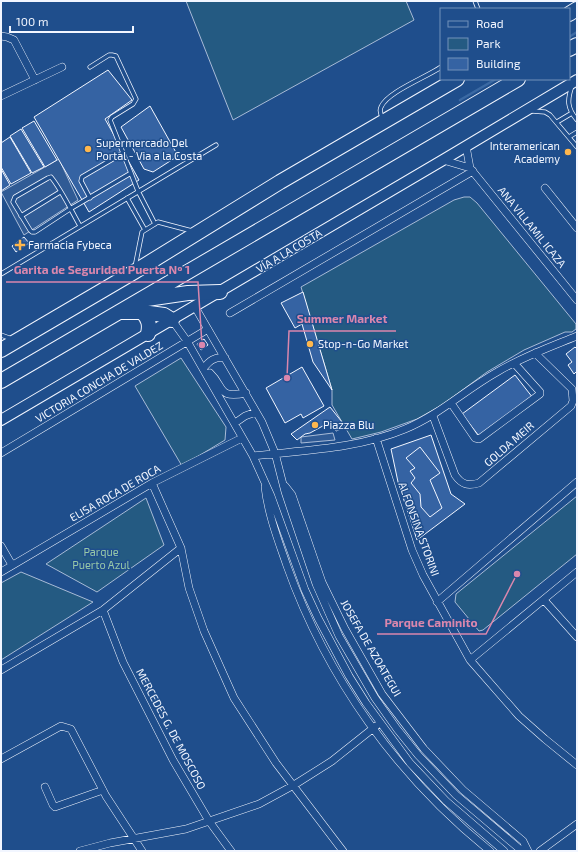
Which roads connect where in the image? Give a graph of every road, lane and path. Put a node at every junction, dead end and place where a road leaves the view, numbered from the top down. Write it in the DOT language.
graph roads {
  1 [pos="1,36"];
  2 [pos="62,67"];
  3 [pos="90,67"];
  4 [pos="440,68"];
  5 [pos="35,80"];
  6 [pos="455,80"];
  7 [pos="516,80"];
  8 [pos="575,81"];
  9 [pos="1,96"];
  10 [pos="524,111"];
  11 [pos="572,113"];
  12 [pos="577,120"];
  13 [pos="384,121"];
  14 [pos="557,122"];
  15 [pos="577,132"];
  16 [pos="569,137"];
  17 [pos="216,145"];
  18 [pos="466,146"];
  19 [pos="577,147"];
  20 [pos="123,153"];
  21 [pos="443,160"];
  22 [pos="471,170"];
  23 [pos="131,173"];
  24 [pos="545,188"];
  25 [pos="138,191"];
  26 [pos="60,192"];
  27 [pos="90,198"];
  28 [pos="127,198"];
  29 [pos="70,209"];
  30 [pos="21,216"];
  31 [pos="155,224"];
  32 [pos="80,226"];
  33 [pos="577,228"];
  34 [pos="145,230"];
  35 [pos="197,233"];
  36 [pos="134,272"];
  37 [pos="1,274"];
  38 [pos="220,292"];
  39 [pos="577,300"];
  40 [pos="140,306"];
  41 [pos="195,307"];
  42 [pos="230,313"];
  43 [pos="172,320"];
  44 [pos="208,329"];
  45 [pos="1,334"];
  46 [pos="148,334"];
  47 [pos="577,336"];
  48 [pos="16,341"];
  49 [pos="187,341"];
  50 [pos="1,350"];
  51 [pos="535,353"];
  52 [pos="225,358"];
  53 [pos="514,363"];
  54 [pos="204,371"];
  55 [pos="1,380"];
  56 [pos="246,393"];
  57 [pos="451,403"];
  58 [pos="256,412"];
  59 [pos="433,416"];
  60 [pos="1,420"];
  61 [pos="235,423"];
  62 [pos="242,438"];
  63 [pos="376,438"];
  64 [pos="1,453"];
  65 [pos="275,453"];
  66 [pos="253,456"];
  67 [pos="264,481"];
  68 [pos="577,482"];
  69 [pos="152,483"];
  70 [pos="283,483"];
  71 [pos="1,546"];
  72 [pos="181,548"];
  73 [pos="12,565"];
  74 [pos="1,572"];
  75 [pos="577,572"];
  76 [pos="544,600"];
  77 [pos="437,602"];
  78 [pos="103,610"];
  79 [pos="577,637"];
  80 [pos="470,660"];
  81 [pos="1,670"];
  82 [pos="395,711"];
  83 [pos="388,717"];
  84 [pos="379,724"];
  85 [pos="372,729"];
  86 [pos="1,759"];
  87 [pos="577,764"];
  88 [pos="294,785"];
  89 [pos="45,787"];
  90 [pos="103,790"];
  91 [pos="209,821"];
  92 [pos="577,824"];
  93 [pos="134,838"];
  94 [pos="80,851"];
  95 [pos="142,851"];
  96 [pos="231,851"];
  97 [pos="344,851"];
  98 [pos="490,851"];
  99 [pos="504,851"];
  100 [pos="522,851"];
  101 [pos="528,851"];
  102 [pos="540,851"];
  1 -- 5 [label="street"];
  2 -- 5 [label="street"];
  3 -- 20 [label="lane"];
  4 -- 13 [label="lane"];
  5 -- 9 [label="street"];
  6 -- 13 [label="highway"];
  7 -- 40 [label="highway"];
  8 -- 10 [label="street, VÍA A LA COSTA"];
  8 -- 11 [label="lane"];
  10 -- 14 [label="lane"];
  10 -- 18 [label="street, VÍA A LA COSTA"];
  11 -- 12 [label="lane"];
  11 -- 14 [label="lane"];
  13 -- 35 [label="highway"];
  14 -- 16 [label="lane"];
  15 -- 16 [label="lane"];
  16 -- 19 [label="lane"];
  17 -- 25 [label="lane"];
  18 -- 21 [label="street, VÍA A LA COSTA"];
  18 -- 22 [label="street, ANA VILLAMIL ICAZA"];
  20 -- 23 [label="lane"];
  20 -- 27 [label="lane"];
  21 -- 22 [label="street"];
  21 -- 38 [label="street, VÍA A LA COSTA"];
  22 -- 39 [label="street, ANA VILLAMIL ICAZA"];
  22 -- 42 [label="street"];
  23 -- 25 [label="lane"];
  23 -- 27 [label="lane"];
  24 -- 33 [label="street"];
  25 -- 28 [label="lane"];
  25 -- 31 [label="lane"];
  26 -- 29 [label="lane"];
  26 -- 30 [label="lane"];
  26 -- 30 [label="lane"];
  27 -- 29 [label="lane"];
  28 -- 32 [label="lane"];
  28 -- 34 [label="lane"];
  29 -- 30 [label="lane"];
  29 -- 32 [label="lane"];
  31 -- 34 [label="lane"];
  31 -- 35 [label="lane"];
  32 -- 37 [label="lane"];
  34 -- 36 [label="lane"];
  35 -- 36 [label="highway"];
  36 -- 48 [label="highway"];
  38 -- 40 [label="highway"];
  38 -- 41 [label="street, VÍA A LA COSTA"];
  40 -- 43 [label="highway"];
  40 -- 46 [label="highway"];
  40 -- 55 [label="highway"];
  41 -- 43 [label="street, VÍA A LA COSTA"];
  41 -- 44 [label="street, JOSEFA DE AZOATEGUI"];
  43 -- 46 [label="street, VÍA A LA COSTA"];
  43 -- 49 [label="street"];
  44 -- 49 [label="street, VICTORIA CONCHA DE VALDEZ"];
  44 -- 52 [label="street, JOSEFA DE AZOATEGUI"];
  45 -- 48 [label="lane"];
  46 -- 60 [label="street, VÍA A LA COSTA"];
  47 -- 51 [label="street"];
  48 -- 50 [label="highway"];
  49 -- 54 [label="street"];
  49 -- 64 [label="street, VICTORIA CONCHA DE VALDEZ"];
  51 -- 53 [label="street"];
  51 -- 59 [label="street, GOLDA MEIR"];
  52 -- 54 [label="street"];
  52 -- 56 [label="street, JOSEFA DE AZOATEGUI"];
  53 -- 57 [label="street"];
  53 -- 57 [label="street"];
  54 -- 56 [label="street"];
  54 -- 61 [label="street"];
  56 -- 58 [label="street, JOSEFA DE AZOATEGUI"];
  57 -- 59 [label="street"];
  58 -- 61 [label="street"];
  58 -- 65 [label="street, JOSEFA DE AZOATEGUI"];
  59 -- 63 [label="street"];
  61 -- 62 [label="street"];
  62 -- 66 [label="street"];
  62 -- 69 [label="street, ELISA ROCA DE ROCA"];
  63 -- 65 [label="street"];
  63 -- 77 [label="street, ALFONSINA STORINI"];
  65 -- 66 [label="street"];
  65 -- 70 [label="street, JOSEFA DE AZOATEGUI"];
  66 -- 67 [label="street"];
  67 -- 84 [label="street"];
  67 -- 85 [label="street"];
  68 -- 77 [label="street"];
  69 -- 72 [label="street"];
  69 -- 73 [label="street, ELISA ROCA DE ROCA"];
  70 -- 82 [label="street, JOSEFA DE AZOATEGUI"];
  70 -- 83 [label="street, JOSEFA DE AZOATEGUI"];
  71 -- 73 [label="street"];
  72 -- 78 [label="street"];
  72 -- 88 [label="street"];
  73 -- 74 [label="street, ELISA ROCA DE ROCA"];
  75 -- 76 [label="street"];
  76 -- 79 [label="street"];
  76 -- 80 [label="street"];
  77 -- 80 [label="street, ALFONSINA STORINI"];
  78 -- 81 [label="street"];
  78 -- 91 [label="street, MERCEDES G. DE MOSCOSO"];
  80 -- 87 [label="street, ALFONSINA STORINI"];
  82 -- 83 [label="street"];
  82 -- 101 [label="street, JOSEFA DE AZOATEGUI"];
  83 -- 84 [label="street"];
  83 -- 100 [label="street, JOSEFA DE AZOATEGUI"];
  84 -- 85 [label="street"];
  84 -- 99 [label="street"];
  85 -- 88 [label="street"];
  85 -- 98 [label="street"];
  86 -- 90 [label="street"];
  88 -- 91 [label="street"];
  88 -- 97 [label="street"];
  89 -- 90 [label="street"];
  90 -- 93 [label="street"];
  91 -- 93 [label="street"];
  91 -- 96 [label="street, MERCEDES G. DE MOSCOSO"];
  92 -- 102 [label="street"];
  93 -- 94 [label="street"];
  93 -- 95 [label="street"];
}
